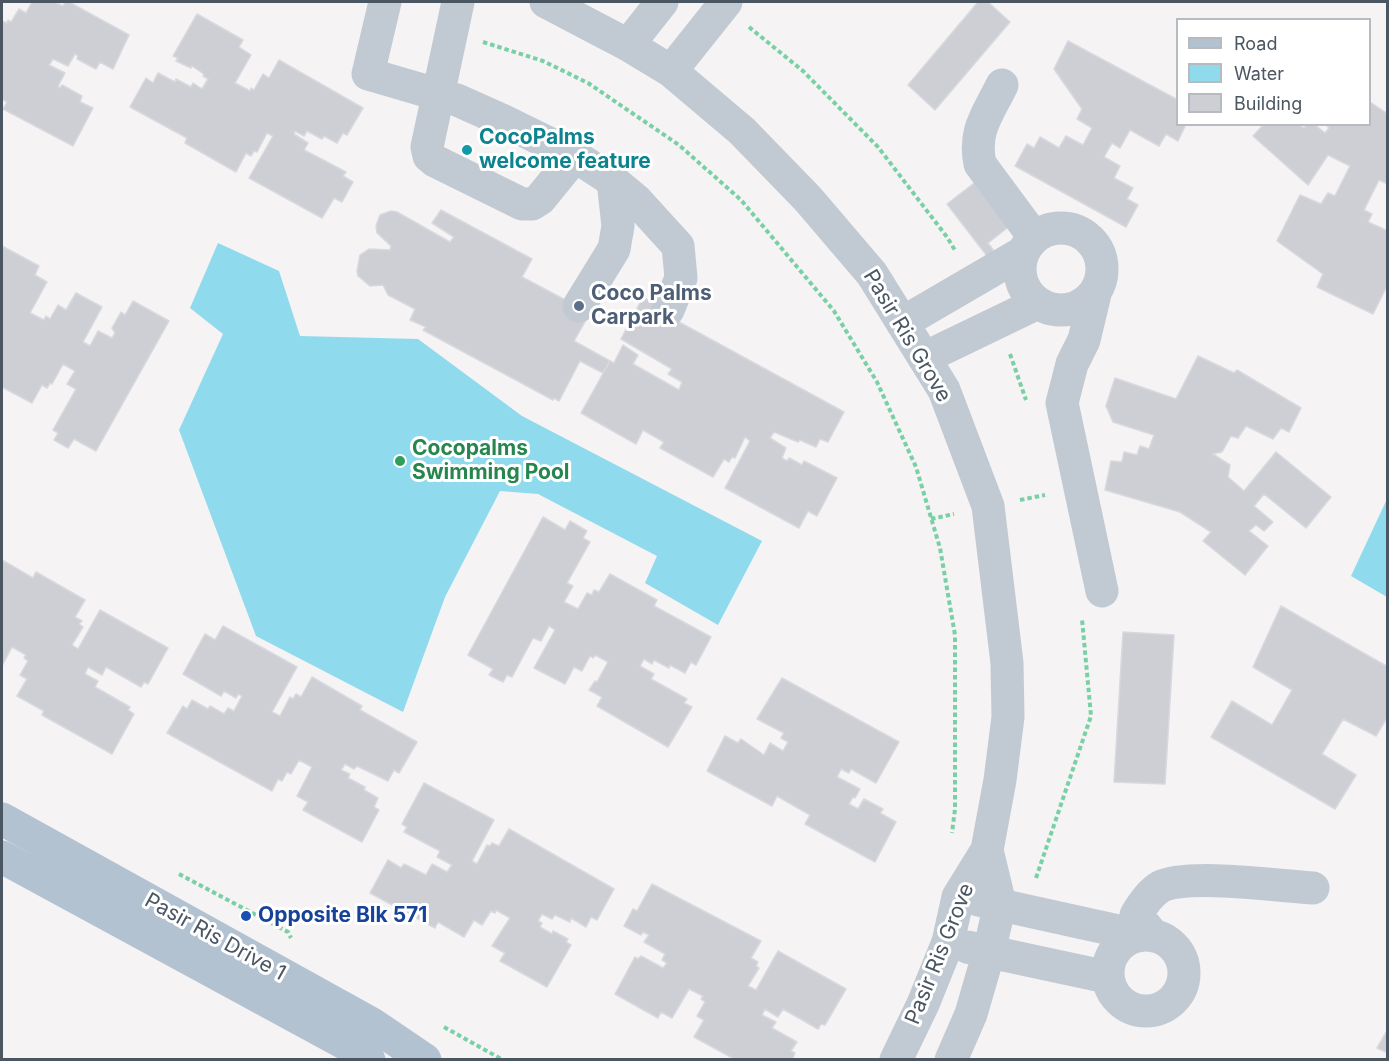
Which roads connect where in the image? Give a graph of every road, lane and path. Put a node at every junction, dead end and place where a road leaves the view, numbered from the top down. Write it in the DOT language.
graph roads {
  1 [pos="385,2"];
  2 [pos="546,2"];
  3 [pos="662,2"];
  4 [pos="726,2"];
  5 [pos="454,17"];
  6 [pos="628,45"];
  7 [pos="671,71"];
  8 [pos="1002,85"];
  9 [pos="437,94"];
  10 [pos="575,156"];
  11 [pos="613,181"];
  12 [pos="1028,245"];
  13 [pos="1095,294"];
  14 [pos="1038,303"];
  15 [pos="579,306"];
  16 [pos="668,310"];
  17 [pos="902,323"];
  18 [pos="924,358"];
  19 [pos="1102,591"];
  20 [pos="2,819"];
  21 [pos="952,837"];
  22 [pos="987,850"];
  23 [pos="2,857"];
  24 [pos="1314,888"];
  25 [pos="958,897"];
  26 [pos="1000,904"];
  27 [pos="1144,934"];
  28 [pos="948,942"];
  29 [pos="989,952"];
  30 [pos="1107,976"];
  31 [pos="369,1059"];
  32 [pos="425,1059"];
  33 [pos="896,1059"];
  34 [pos="951,1059"];
  1 -- 9 [label="street"];
  2 -- 6 [label="street, Pasir Ris Grove"];
  3 -- 6 [label="street"];
  4 -- 7 [label="street"];
  5 -- 9 [label="street"];
  5 -- 21 [label="path"];
  6 -- 7 [label="street, Pasir Ris Grove"];
  7 -- 17 [label="street, Pasir Ris Grove"];
  8 -- 12 [label="street"];
  9 -- 10 [label="street"];
  9 -- 10 [label="street"];
  10 -- 11 [label="street"];
  11 -- 15 [label="street"];
  11 -- 16 [label="street"];
  12 -- 13 [label="street"];
  12 -- 14 [label="street"];
  12 -- 17 [label="street"];
  13 -- 14 [label="street"];
  13 -- 19 [label="street"];
  14 -- 18 [label="street"];
  17 -- 18 [label="street, Pasir Ris Grove"];
  18 -- 22 [label="street, Pasir Ris Grove"];
  20 -- 32 [label="main road, Pasir Ris Drive 1"];
  22 -- 25 [label="street, Pasir Ris Grove"];
  22 -- 26 [label="street, Pasir Ris Grove"];
  23 -- 31 [label="main road, Pasir Ris Drive 1"];
  24 -- 27 [label="street"];
  25 -- 26 [label="street"];
  25 -- 28 [label="street, Pasir Ris Grove"];
  26 -- 27 [label="street"];
  26 -- 29 [label="street, Pasir Ris Grove"];
  27 -- 30 [label="street"];
  27 -- 30 [label="street"];
  28 -- 29 [label="street"];
  28 -- 33 [label="street, Pasir Ris Grove"];
  29 -- 30 [label="street"];
  29 -- 34 [label="street, Pasir Ris Grove"];
}
